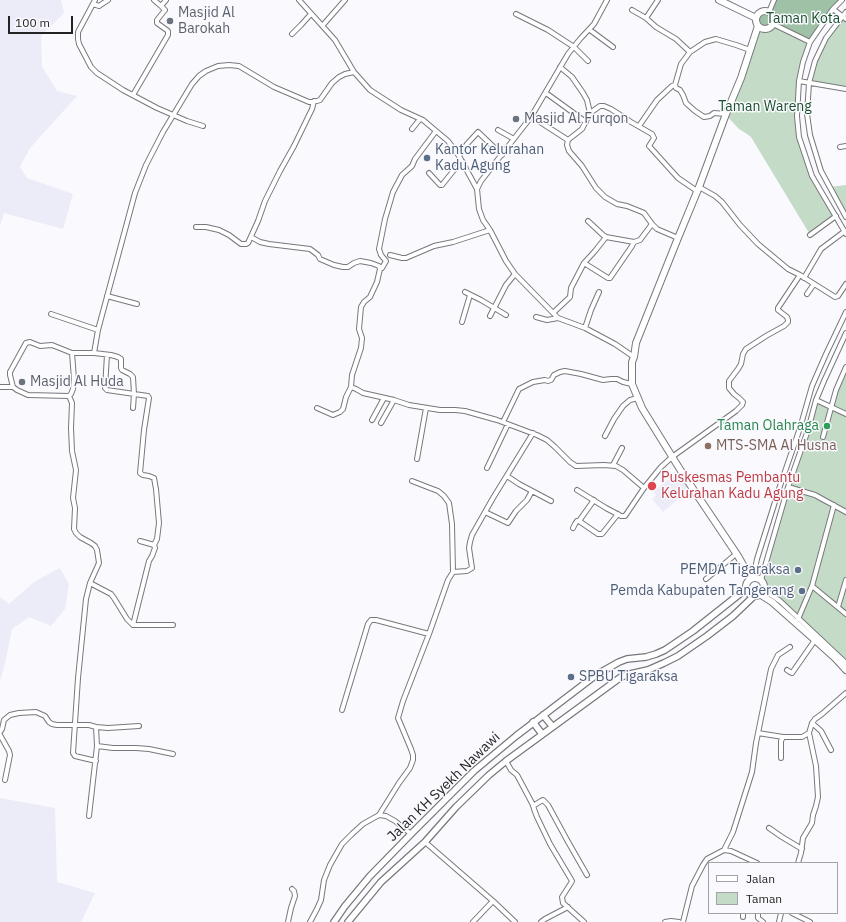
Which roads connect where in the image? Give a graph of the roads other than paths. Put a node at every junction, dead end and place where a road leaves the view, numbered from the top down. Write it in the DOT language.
graph roads {
  1 [pos="108,0"];
  2 [pos="154,0"];
  3 [pos="166,0"];
  4 [pos="299,0"];
  5 [pos="345,0"];
  6 [pos="607,0"];
  7 [pos="658,0"];
  8 [pos="719,0"];
  9 [pos="774,0"];
  10 [pos="842,0"];
  11 [pos="94,2"];
  12 [pos="161,6"];
  13 [pos="833,9"];
  14 [pos="632,10"];
  15 [pos="769,12"];
  16 [pos="846,12"];
  17 [pos="311,14"];
  18 [pos="516,14"];
  19 [pos="842,16"];
  20 [pos="646,18"];
  21 [pos="756,18"];
  22 [pos="846,19"];
  23 [pos="773,24"];
  24 [pos="323,25"];
  25 [pos="758,26"];
  26 [pos="590,30"];
  27 [pos="292,34"];
  28 [pos="810,42"];
  29 [pos="574,47"];
  30 [pos="613,47"];
  31 [pos="750,50"];
  32 [pos="690,52"];
  33 [pos="588,62"];
  34 [pos="560,67"];
  35 [pos="354,72"];
  36 [pos="799,82"];
  37 [pos="809,83"];
  38 [pos="674,85"];
  39 [pos="846,89"];
  40 [pos="546,93"];
  41 [pos="132,95"];
  42 [pos="314,101"];
  43 [pos="590,114"];
  44 [pos="726,114"];
  45 [pos="173,115"];
  46 [pos="531,117"];
  47 [pos="420,119"];
  48 [pos="586,122"];
  49 [pos="203,126"];
  50 [pos="639,126"];
  51 [pos="412,129"];
  52 [pos="498,130"];
  53 [pos="436,131"];
  54 [pos="514,138"];
  55 [pos="568,140"];
  56 [pos="846,146"];
  57 [pos="840,147"];
  58 [pos="502,155"];
  59 [pos="459,156"];
  60 [pos="463,162"];
  61 [pos="430,173"];
  62 [pos="477,189"];
  63 [pos="698,189"];
  64 [pos="836,216"];
  65 [pos="846,217"];
  66 [pos="588,221"];
  67 [pos="652,224"];
  68 [pos="196,227"];
  69 [pos="490,230"];
  70 [pos="845,233"];
  71 [pos="810,235"];
  72 [pos="250,237"];
  73 [pos="606,237"];
  74 [pos="678,238"];
  75 [pos="634,242"];
  76 [pos="390,255"];
  77 [pos="584,263"];
  78 [pos="380,269"];
  79 [pos="515,274"];
  80 [pos="800,275"];
  81 [pos="804,278"];
  82 [pos="814,284"];
  83 [pos="846,284"];
  84 [pos="465,292"];
  85 [pos="599,292"];
  86 [pos="807,294"];
  87 [pos="470,295"];
  88 [pos="107,296"];
  89 [pos="137,304"];
  90 [pos="494,308"];
  91 [pos="846,312"];
  92 [pos="553,313"];
  93 [pos="51,314"];
  94 [pos="506,315"];
  95 [pos="490,316"];
  96 [pos="536,317"];
  97 [pos="558,318"];
  98 [pos="462,322"];
  99 [pos="585,328"];
  100 [pos="98,330"];
  101 [pos="846,333"];
  102 [pos="72,353"];
  103 [pos="94,353"];
  104 [pos="107,355"];
  105 [pos="634,357"];
  106 [pos="846,367"];
  107 [pos="632,384"];
  108 [pos="0,387"];
  109 [pos="13,387"];
  110 [pos="351,387"];
  111 [pos="134,394"];
  112 [pos="69,396"];
  113 [pos="384,398"];
  114 [pos="638,398"];
  115 [pos="394,400"];
  116 [pos="816,400"];
  117 [pos="831,407"];
  118 [pos="133,408"];
  119 [pos="317,408"];
  120 [pos="426,408"];
  121 [pos="846,414"];
  122 [pos="372,420"];
  123 [pos="503,422"];
  124 [pos="381,423"];
  125 [pos="508,424"];
  126 [pos="533,433"];
  127 [pos="604,436"];
  128 [pos="823,436"];
  129 [pos="622,448"];
  130 [pos="672,457"];
  131 [pos="418,459"];
  132 [pos="613,465"];
  133 [pos="487,468"];
  134 [pos="507,476"];
  135 [pos="412,481"];
  136 [pos="788,487"];
  137 [pos="644,488"];
  138 [pos="577,490"];
  139 [pos="532,491"];
  140 [pos="594,500"];
  141 [pos="551,501"];
  142 [pos="834,505"];
  143 [pos="486,512"];
  144 [pos="846,512"];
  145 [pos="618,514"];
  146 [pos="579,521"];
  147 [pos="573,528"];
  148 [pos="140,541"];
  149 [pos="154,545"];
  150 [pos="736,554"];
  151 [pos="453,572"];
  152 [pos="752,578"];
  153 [pos="706,579"];
  154 [pos="761,580"];
  155 [pos="846,580"];
  156 [pos="90,583"];
  157 [pos="812,586"];
  158 [pos="746,588"];
  159 [pos="762,593"];
  160 [pos="754,596"];
  161 [pos="838,607"];
  162 [pos="846,614"];
  163 [pos="798,619"];
  164 [pos="133,625"];
  165 [pos="173,626"];
  166 [pos="429,634"];
  167 [pos="815,640"];
  168 [pos="790,647"];
  169 [pos="846,663"];
  170 [pos="787,670"];
  171 [pos="846,670"];
  172 [pos="846,693"];
  173 [pos="342,710"];
  174 [pos="543,715"];
  175 [pos="533,722"];
  176 [pos="812,723"];
  177 [pos="75,725"];
  178 [pos="139,726"];
  179 [pos="553,726"];
  180 [pos="96,727"];
  181 [pos="0,732"];
  182 [pos="758,733"];
  183 [pos="809,733"];
  184 [pos="542,734"];
  185 [pos="0,735"];
  186 [pos="783,737"];
  187 [pos="97,746"];
  188 [pos="831,750"];
  189 [pos="173,754"];
  190 [pos="781,758"];
  191 [pos="96,761"];
  192 [pos="506,761"];
  193 [pos="5,780"];
  194 [pos="533,806"];
  195 [pos="379,815"];
  196 [pos="89,816"];
  197 [pos="769,828"];
  198 [pos="411,834"];
  199 [pos="425,842"];
  200 [pos="802,849"];
  201 [pos="724,850"];
  202 [pos="755,862"];
  203 [pos="798,862"];
  204 [pos="587,875"];
  205 [pos="292,889"];
  206 [pos="493,901"];
  207 [pos="568,907"];
  208 [pos="758,914"];
  209 [pos="794,914"];
  210 [pos="288,922"];
  211 [pos="310,922"];
  212 [pos="334,922"];
  213 [pos="348,922"];
  214 [pos="473,922"];
  215 [pos="515,922"];
  216 [pos="541,922"];
  217 [pos="584,922"];
  218 [pos="665,922"];
  219 [pos="679,922"];
  220 [pos="683,922"];
  221 [pos="763,922"];
  222 [pos="810,922"];
  1 -- 11 [label="street"];
  2 -- 12 [label="street"];
  3 -- 12 [label="street"];
  4 -- 17 [label="street"];
  5 -- 24 [label="street"];
  6 -- 26 [label="street"];
  7 -- 20 [label="street"];
  8 -- 21 [label="main road"];
  9 -- 15 [label="street"];
  10 -- 13 [label="street"];
  11 -- 41 [label="street"];
  12 -- 41 [label="street"];
  13 -- 19 [label="street"];
  13 -- 28 [label="street"];
  14 -- 20 [label="street"];
  15 -- 21 [label="main road"];
  15 -- 23 [label="main road"];
  16 -- 19 [label="street"];
  17 -- 24 [label="street"];
  17 -- 27 [label="street"];
  18 -- 29 [label="street"];
  19 -- 22 [label="street"];
  19 -- 37 [label="street"];
  20 -- 32 [label="street"];
  21 -- 25 [label="main road"];
  23 -- 25 [label="main road"];
  23 -- 28 [label="street"];
  24 -- 35 [label="street"];
  25 -- 31 [label="main road"];
  26 -- 29 [label="street"];
  26 -- 30 [label="street"];
  28 -- 36 [label="street"];
  29 -- 33 [label="street"];
  29 -- 34 [label="street"];
  31 -- 32 [label="street"];
  31 -- 44 [label="main road"];
  32 -- 38 [label="street"];
  34 -- 40 [label="street"];
  34 -- 43 [label="street"];
  35 -- 42 [label="street"];
  35 -- 47 [label="street"];
  36 -- 37 [label="street"];
  36 -- 64 [label="street"];
  37 -- 39 [label="street"];
  37 -- 65 [label="street"];
  38 -- 44 [label="street"];
  38 -- 50 [label="street"];
  40 -- 46 [label="street"];
  40 -- 48 [label="street"];
  41 -- 45 [label="street"];
  42 -- 45 [label="street"];
  42 -- 72 [label="street"];
  43 -- 48 [label="street"];
  43 -- 50 [label="street"];
  44 -- 63 [label="main road"];
  45 -- 49 [label="street"];
  45 -- 88 [label="street"];
  46 -- 54 [label="street"];
  46 -- 55 [label="street"];
  47 -- 51 [label="street"];
  47 -- 53 [label="street"];
  48 -- 55 [label="street"];
  50 -- 63 [label="street"];
  52 -- 54 [label="street"];
  53 -- 59 [label="street"];
  53 -- 78 [label="street"];
  54 -- 58 [label="street"];
  55 -- 67 [label="street"];
  56 -- 57 [label="street"];
  58 -- 59 [label="street"];
  58 -- 62 [label="street"];
  59 -- 60 [label="street"];
  60 -- 61 [label="street"];
  60 -- 62 [label="street"];
  62 -- 69 [label="street"];
  63 -- 74 [label="main road"];
  63 -- 80 [label="street"];
  64 -- 70 [label="street"];
  64 -- 71 [label="street"];
  66 -- 73 [label="street"];
  67 -- 74 [label="street"];
  67 -- 75 [label="street"];
  68 -- 72 [label="street"];
  69 -- 76 [label="street"];
  69 -- 79 [label="street"];
  70 -- 81 [label="street"];
  72 -- 78 [label="street"];
  73 -- 75 [label="street"];
  73 -- 77 [label="street"];
  74 -- 105 [label="main road"];
  75 -- 77 [label="street"];
  77 -- 92 [label="street"];
  78 -- 110 [label="street"];
  79 -- 90 [label="street"];
  79 -- 92 [label="street"];
  80 -- 81 [label="street"];
  80 -- 130 [label="street"];
  81 -- 82 [label="street"];
  82 -- 83 [label="street"];
  82 -- 86 [label="street"];
  84 -- 87 [label="street"];
  85 -- 99 [label="street"];
  87 -- 90 [label="street"];
  87 -- 98 [label="street"];
  88 -- 89 [label="street"];
  88 -- 100 [label="street"];
  90 -- 94 [label="street"];
  90 -- 95 [label="street"];
  91 -- 152 [label="street"];
  92 -- 97 [label="street"];
  93 -- 100 [label="street"];
  96 -- 97 [label="street"];
  97 -- 99 [label="street"];
  99 -- 105 [label="street"];
  100 -- 103 [label="street"];
  101 -- 116 [label="street"];
  102 -- 103 [label="street"];
  102 -- 109 [label="street"];
  102 -- 112 [label="street"];
  103 -- 104 [label="street"];
  104 -- 111 [label="street"];
  104 -- 111 [label="street"];
  105 -- 107 [label="main road"];
  106 -- 117 [label="street"];
  107 -- 114 [label="main road"];
  107 -- 123 [label="street"];
  108 -- 109 [label="street"];
  109 -- 112 [label="street"];
  110 -- 113 [label="street"];
  110 -- 119 [label="street"];
  111 -- 118 [label="street"];
  111 -- 149 [label="street"];
  112 -- 156 [label="street"];
  113 -- 115 [label="street"];
  113 -- 122 [label="street"];
  114 -- 127 [label="street"];
  114 -- 130 [label="main road"];
  115 -- 120 [label="street"];
  115 -- 124 [label="street"];
  116 -- 117 [label="street"];
  116 -- 136 [label="street"];
  117 -- 121 [label="street"];
  117 -- 128 [label="street"];
  120 -- 123 [label="street"];
  120 -- 131 [label="street"];
  123 -- 125 [label="street"];
  125 -- 126 [label="street"];
  125 -- 133 [label="street"];
  126 -- 132 [label="street"];
  126 -- 134 [label="street"];
  129 -- 132 [label="street"];
  130 -- 137 [label="street"];
  130 -- 150 [label="main road"];
  132 -- 137 [label="street"];
  134 -- 139 [label="street"];
  134 -- 143 [label="street"];
  135 -- 151 [label="street"];
  136 -- 142 [label="street"];
  136 -- 154 [label="street"];
  137 -- 145 [label="street"];
  138 -- 140 [label="street"];
  139 -- 141 [label="street"];
  139 -- 143 [label="street"];
  140 -- 145 [label="street"];
  140 -- 146 [label="street"];
  142 -- 144 [label="street"];
  142 -- 157 [label="street"];
  143 -- 151 [label="street"];
  145 -- 146 [label="street"];
  146 -- 147 [label="street"];
  148 -- 149 [label="street"];
  149 -- 164 [label="street"];
  150 -- 152 [label="main road"];
  150 -- 153 [label="street"];
  151 -- 166 [label="street"];
  152 -- 154 [label="main road"];
  152 -- 158 [label="main road"];
  154 -- 159 [label="main road"];
  155 -- 161 [label="street"];
  156 -- 164 [label="street"];
  156 -- 177 [label="street"];
  157 -- 161 [label="street"];
  157 -- 163 [label="street"];
  158 -- 160 [label="main road"];
  158 -- 174 [label="main road, Jalan KH Syekh Nawawi"];
  159 -- 160 [label="main road"];
  159 -- 163 [label="street"];
  159 -- 167 [label="main road"];
  160 -- 179 [label="main road, Jalan KH Syekh Nawawi"];
  161 -- 162 [label="street"];
  163 -- 169 [label="street"];
  164 -- 165 [label="street"];
  166 -- 173 [label="street"];
  166 -- 195 [label="street"];
  167 -- 170 [label="street"];
  167 -- 171 [label="main road"];
  168 -- 182 [label="street"];
  172 -- 176 [label="street"];
  174 -- 175 [label="main road, Jalan KH Syekh Nawawi"];
  174 -- 179 [label="main road"];
  175 -- 184 [label="main road"];
  175 -- 198 [label="main road, Jalan KH Syekh Nawawi"];
  176 -- 183 [label="street"];
  176 -- 188 [label="street"];
  177 -- 180 [label="street"];
  177 -- 181 [label="street"];
  177 -- 191 [label="street"];
  178 -- 180 [label="street"];
  179 -- 184 [label="main road, Jalan KH Syekh Nawawi"];
  180 -- 187 [label="street"];
  182 -- 186 [label="street"];
  182 -- 201 [label="street"];
  183 -- 186 [label="street"];
  183 -- 200 [label="street"];
  184 -- 192 [label="main road, Jalan KH Syekh Nawawi"];
  185 -- 193 [label="street"];
  186 -- 190 [label="street"];
  187 -- 189 [label="street"];
  187 -- 191 [label="street"];
  191 -- 196 [label="street"];
  192 -- 194 [label="street"];
  192 -- 199 [label="main road, Jalan KH Syekh Nawawi"];
  194 -- 204 [label="street"];
  194 -- 207 [label="street"];
  195 -- 198 [label="street"];
  195 -- 211 [label="street"];
  197 -- 200 [label="street"];
  198 -- 212 [label="main road, Jalan KH Syekh Nawawi"];
  199 -- 206 [label="street"];
  199 -- 213 [label="main road, Jalan KH Syekh Nawawi"];
  200 -- 203 [label="street"];
  201 -- 202 [label="street"];
  201 -- 220 [label="street"];
  205 -- 210 [label="street"];
  206 -- 214 [label="street"];
  206 -- 215 [label="street"];
  207 -- 216 [label="street"];
  207 -- 217 [label="street"];
  208 -- 221 [label="street"];
  209 -- 222 [label="street"];
  218 -- 219 [label="street"];
}
